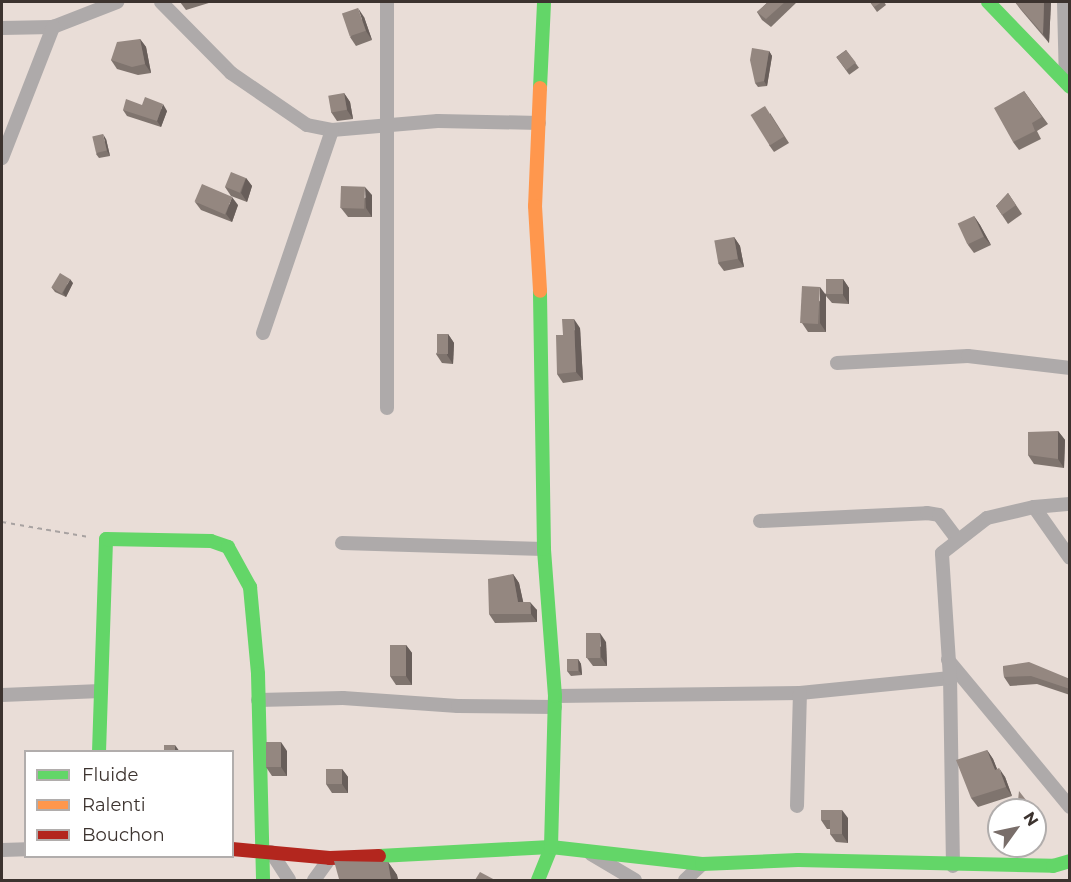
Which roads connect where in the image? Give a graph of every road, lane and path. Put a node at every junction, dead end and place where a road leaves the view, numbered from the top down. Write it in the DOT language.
graph roads {
  1 [pos="117,2"];
  2 [pos="161,2"];
  3 [pos="387,2"];
  4 [pos="544,2"];
  5 [pos="988,2"];
  6 [pos="1064,2"];
  7 [pos="53,27"];
  8 [pos="2,28"];
  9 [pos="1068,85"];
  10 [pos="386,123"];
  11 [pos="539,123"];
  12 [pos="332,130"];
  13 [pos="2,158"];
  14 [pos="263,333"];
  15 [pos="837,363"];
  16 [pos="1070,368"];
  17 [pos="387,408"];
  18 [pos="1070,504"];
  19 [pos="1034,507"];
  20 [pos="760,520"];
  21 [pos="2,522"];
  22 [pos="957,539"];
  23 [pos="106,540"];
  24 [pos="342,543"];
  25 [pos="544,549"];
  26 [pos="1070,558"];
  27 [pos="948,660"];
  28 [pos="950,678"];
  29 [pos="101,691"];
  30 [pos="800,693"];
  31 [pos="2,695"];
  32 [pos="258,699"];
  33 [pos="555,702"];
  34 [pos="99,750"];
  35 [pos="797,806"];
  36 [pos="1070,807"];
  37 [pos="551,847"];
  38 [pos="24,849"];
  39 [pos="234,849"];
  40 [pos="2,850"];
  41 [pos="584,850"];
  42 [pos="265,851"];
  43 [pos="330,858"];
  44 [pos="1070,861"];
  45 [pos="702,864"];
  46 [pos="953,866"];
  47 [pos="263,880"];
  48 [pos="289,880"];
  49 [pos="314,880"];
  50 [pos="538,880"];
  51 [pos="635,880"];
  52 [pos="685,880"];
  1 -- 7 [label="street"];
  2 -- 12 [label="street"];
  3 -- 10 [label="street"];
  4 -- 11 [label="street"];
  5 -- 9 [label="street"];
  6 -- 9 [label="street"];
  7 -- 8 [label="street"];
  7 -- 13 [label="street"];
  10 -- 11 [label="street"];
  10 -- 12 [label="street"];
  10 -- 17 [label="street"];
  11 -- 25 [label="street"];
  12 -- 14 [label="street"];
  15 -- 16 [label="street"];
  18 -- 19 [label="street"];
  19 -- 22 [label="street"];
  19 -- 26 [label="street"];
  20 -- 22 [label="street"];
  21 -- 23 [label="path"];
  22 -- 27 [label="street"];
  23 -- 29 [label="street"];
  23 -- 32 [label="street"];
  24 -- 25 [label="street"];
  25 -- 33 [label="street"];
  27 -- 28 [label="street"];
  27 -- 36 [label="street"];
  28 -- 30 [label="street"];
  28 -- 46 [label="street"];
  29 -- 31 [label="street"];
  29 -- 34 [label="street"];
  30 -- 33 [label="street"];
  30 -- 35 [label="street"];
  32 -- 33 [label="street"];
  32 -- 42 [label="street"];
  33 -- 37 [label="street"];
  37 -- 41 [label="street"];
  37 -- 43 [label="street"];
  37 -- 50 [label="street"];
  38 -- 40 [label="street"];
  39 -- 42 [label="street"];
  41 -- 45 [label="street"];
  41 -- 51 [label="street"];
  42 -- 43 [label="street"];
  42 -- 47 [label="street"];
  42 -- 48 [label="street"];
  43 -- 49 [label="street"];
  44 -- 46 [label="street"];
  45 -- 46 [label="street"];
  45 -- 52 [label="street"];
}
